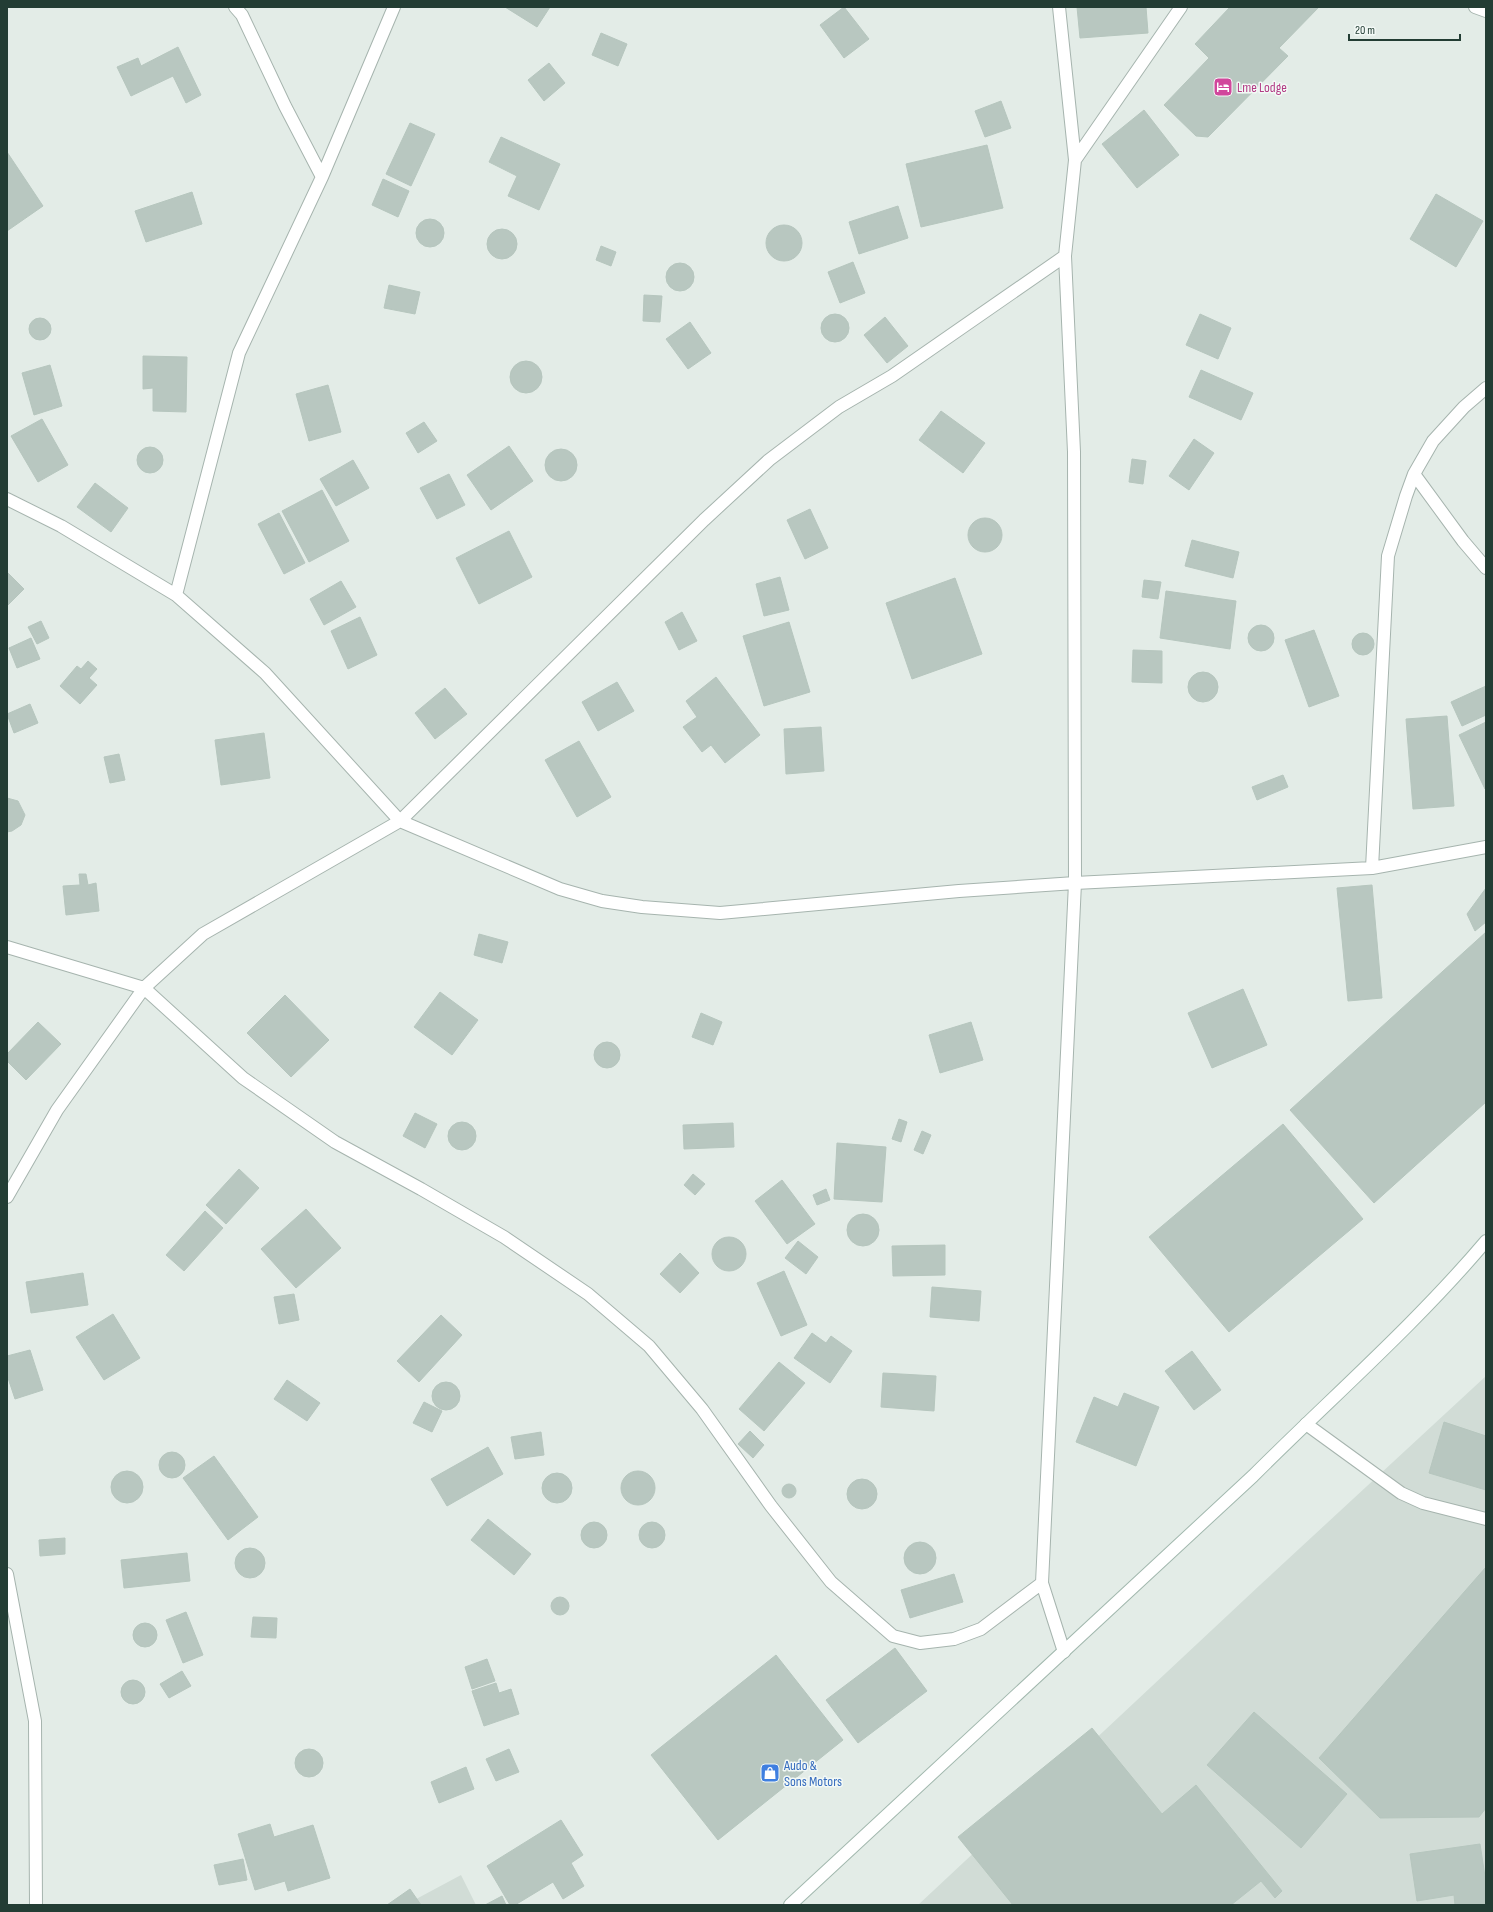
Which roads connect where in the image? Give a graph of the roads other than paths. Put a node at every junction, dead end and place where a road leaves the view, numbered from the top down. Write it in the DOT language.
graph roads {
  1 [pos="236,7"];
  2 [pos="394,7"];
  3 [pos="1059,7"];
  4 [pos="1181,7"];
  5 [pos="1475,7"];
  6 [pos="1486,12"];
  7 [pos="1075,160"];
  8 [pos="322,176"];
  9 [pos="1065,256"];
  10 [pos="1486,388"];
  11 [pos="1414,474"];
  12 [pos="7,499"];
  13 [pos="1486,568"];
  14 [pos="176,596"];
  15 [pos="400,821"];
  16 [pos="1486,847"];
  17 [pos="1372,868"];
  18 [pos="1075,883"];
  19 [pos="7,947"];
  20 [pos="144,988"];
  21 [pos="7,1198"];
  22 [pos="1486,1240"];
  23 [pos="1306,1424"];
  24 [pos="1486,1518"];
  25 [pos="7,1574"];
  26 [pos="1042,1583"];
  27 [pos="1064,1652"];
  28 [pos="36,1905"];
  29 [pos="790,1905"];
  1 -- 8 [label="street"];
  2 -- 8 [label="street"];
  3 -- 7 [label="street"];
  4 -- 7 [label="street"];
  5 -- 6 [label="street"];
  7 -- 9 [label="street"];
  8 -- 14 [label="street"];
  9 -- 15 [label="street"];
  9 -- 18 [label="street"];
  10 -- 11 [label="street"];
  11 -- 13 [label="street"];
  11 -- 17 [label="street"];
  12 -- 14 [label="street"];
  14 -- 15 [label="street"];
  15 -- 18 [label="street"];
  15 -- 20 [label="street"];
  16 -- 17 [label="street"];
  17 -- 18 [label="street"];
  18 -- 26 [label="street"];
  19 -- 20 [label="street"];
  20 -- 21 [label="street"];
  20 -- 26 [label="street"];
  22 -- 23 [label="street"];
  23 -- 24 [label="street"];
  23 -- 27 [label="street"];
  25 -- 28 [label="street"];
  26 -- 27 [label="street"];
  27 -- 29 [label="street"];
}
